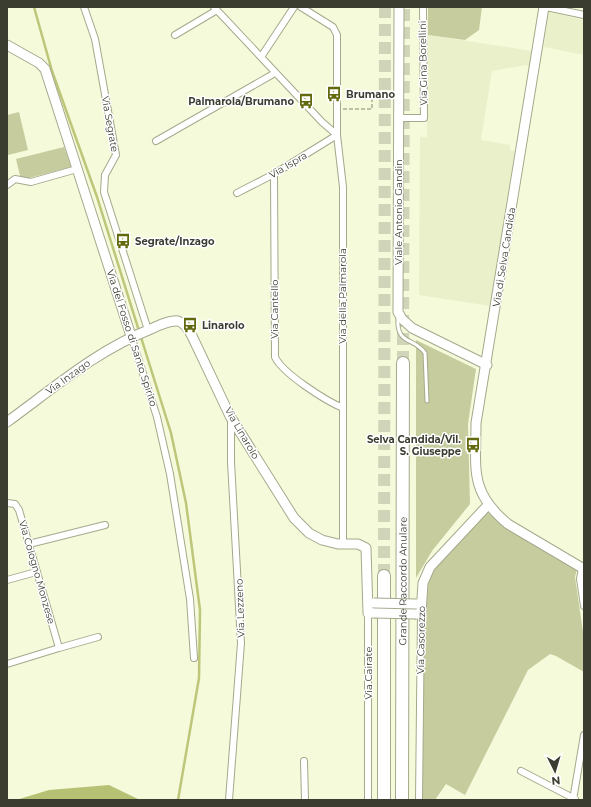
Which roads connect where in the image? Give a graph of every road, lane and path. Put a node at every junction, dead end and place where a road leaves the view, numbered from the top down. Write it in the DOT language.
graph roads {
  1 [pos="84,7"];
  2 [pos="294,7"];
  3 [pos="301,7"];
  4 [pos="399,7"];
  5 [pos="422,7"];
  6 [pos="545,7"];
  7 [pos="216,9"];
  8 [pos="584,16"];
  9 [pos="175,36"];
  10 [pos="7,45"];
  11 [pos="261,57"];
  12 [pos="276,73"];
  13 [pos="398,99"];
  14 [pos="338,109"];
  15 [pos="398,118"];
  16 [pos="337,135"];
  17 [pos="156,141"];
  18 [pos="77,169"];
  19 [pos="274,174"];
  20 [pos="7,185"];
  21 [pos="237,193"];
  22 [pos="399,314"];
  23 [pos="148,330"];
  24 [pos="131,336"];
  25 [pos="403,363"];
  26 [pos="486,365"];
  27 [pos="427,401"];
  28 [pos="343,408"];
  29 [pos="230,416"];
  30 [pos="7,422"];
  31 [pos="7,503"];
  32 [pos="488,505"];
  33 [pos="105,525"];
  34 [pos="29,544"];
  35 [pos="344,544"];
  36 [pos="365,547"];
  37 [pos="583,569"];
  38 [pos="36,572"];
  39 [pos="384,576"];
  40 [pos="7,580"];
  41 [pos="418,604"];
  42 [pos="584,606"];
  43 [pos="371,608"];
  44 [pos="418,614"];
  45 [pos="98,637"];
  46 [pos="59,648"];
  47 [pos="194,658"];
  48 [pos="7,664"];
  49 [pos="584,735"];
  50 [pos="304,760"];
  51 [pos="521,770"];
  52 [pos="574,799"];
  53 [pos="229,800"];
  54 [pos="305,800"];
  55 [pos="368,800"];
  56 [pos="384,800"];
  57 [pos="402,800"];
  58 [pos="419,800"];
  1 -- 23 [label="street, Via Segrate"];
  2 -- 11 [label="street"];
  3 -- 14 [label="street, Via della Palmarola"];
  4 -- 13 [label="street, Viale Antonio Gandin"];
  5 -- 15 [label="street, Via Gina Borellini"];
  6 -- 8 [label="street"];
  6 -- 26 [label="street, Via di Selva Candida"];
  7 -- 9 [label="street"];
  7 -- 11 [label="street"];
  10 -- 18 [label="street, Via del Fosso di Santo Spirito"];
  11 -- 12 [label="street"];
  12 -- 16 [label="street"];
  12 -- 17 [label="street"];
  13 -- 14 [label="path"];
  13 -- 15 [label="street, Viale Antonio Gandin"];
  14 -- 16 [label="street, Via della Palmarola"];
  15 -- 22 [label="street, Viale Antonio Gandin"];
  16 -- 19 [label="street, Via Ispra"];
  16 -- 28 [label="street, Via della Palmarola"];
  18 -- 20 [label="street"];
  18 -- 24 [label="street, Via del Fosso di Santo Spirito"];
  19 -- 21 [label="street, Via Ispra"];
  19 -- 28 [label="street, Via Cantello"];
  22 -- 26 [label="street"];
  22 -- 27 [label="lane"];
  23 -- 24 [label="street, Via Linarolo"];
  23 -- 29 [label="street, Via Linarolo"];
  24 -- 30 [label="street, Via Inzago"];
  24 -- 47 [label="street, Via del Fosso di Santo Spirito"];
  25 -- 57 [label="highway, Grande Raccordo Anulare"];
  26 -- 32 [label="street, Via di Selva Candida"];
  28 -- 35 [label="street, Via della Palmarola"];
  29 -- 35 [label="street, Via Linarolo"];
  29 -- 53 [label="street, Via Lezzeno"];
  31 -- 34 [label="street, Via Cologno Monzese"];
  32 -- 37 [label="street, Via di Selva Candida"];
  32 -- 41 [label="street, Via Casorezzo"];
  33 -- 34 [label="street"];
  34 -- 38 [label="street, Via Cologno Monzese"];
  35 -- 36 [label="street, Via Linarolo"];
  36 -- 43 [label="street, Via Cairate"];
  37 -- 42 [label="street"];
  38 -- 40 [label="street"];
  38 -- 46 [label="street, Via Cologno Monzese"];
  39 -- 56 [label="highway, Grande Raccordo Anulare"];
  41 -- 43 [label="street, bridge"];
  41 -- 44 [label="street, Via Casorezzo"];
  43 -- 44 [label="street, bridge"];
  43 -- 55 [label="street, Via Cairate"];
  44 -- 58 [label="street, Via Casorezzo"];
  45 -- 46 [label="street"];
  46 -- 48 [label="street"];
  49 -- 52 [label="street"];
  50 -- 54 [label="street"];
  51 -- 52 [label="street"];
}
